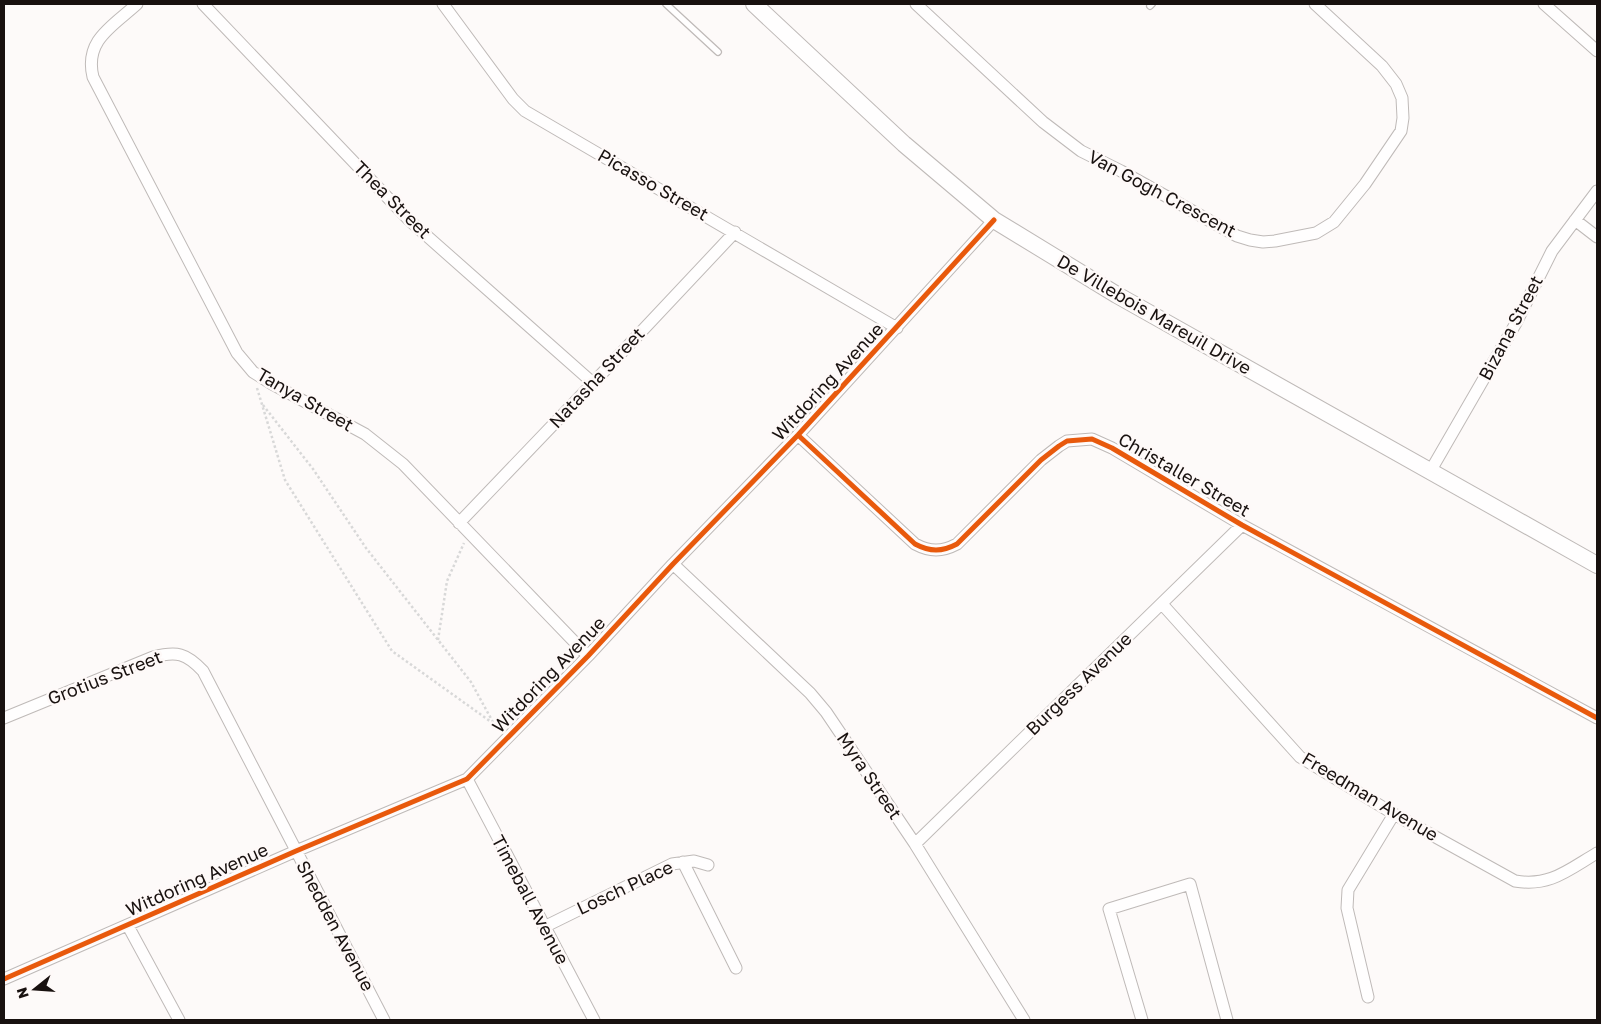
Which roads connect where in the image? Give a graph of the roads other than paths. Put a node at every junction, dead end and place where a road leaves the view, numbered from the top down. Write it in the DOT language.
graph roads {
  1 [pos="137,4"];
  2 [pos="203,4"];
  3 [pos="443,4"];
  4 [pos="666,4"];
  5 [pos="754,4"];
  6 [pos="916,4"];
  7 [pos="1315,4"];
  8 [pos="1544,4"];
  9 [pos="1597,51"];
  10 [pos="718,52"];
  11 [pos="1597,191"];
  12 [pos="994,220"];
  13 [pos="1575,220"];
  14 [pos="734,232"];
  15 [pos="1597,238"];
  16 [pos="897,328"];
  17 [pos="593,383"];
  18 [pos="798,435"];
  19 [pos="1431,470"];
  20 [pos="459,522"];
  21 [pos="1242,525"];
  22 [pos="673,564"];
  23 [pos="1597,565"];
  24 [pos="1162,604"];
  25 [pos="588,656"];
  26 [pos="203,671"];
  27 [pos="4,718"];
  28 [pos="1597,718"];
  29 [pos="467,779"];
  30 [pos="1394,814"];
  31 [pos="916,844"];
  32 [pos="296,851"];
  33 [pos="1597,853"];
  34 [pos="684,862"];
  35 [pos="708,865"];
  36 [pos="128,926"];
  37 [pos="544,927"];
  38 [pos="736,968"];
  39 [pos="4,979"];
  40 [pos="1368,996"];
  41 [pos="180,1020"];
  42 [pos="384,1020"];
  43 [pos="594,1020"];
  44 [pos="1024,1020"];
  45 [pos="1142,1020"];
  46 [pos="1227,1020"];
  1 -- 20 [label="street, Tanya Street"];
  2 -- 17 [label="street, Thea Street"];
  3 -- 14 [label="street, Picasso Street"];
  4 -- 10 [label="lane"];
  5 -- 12 [label="main road, De Villebois Mareuil Drive"];
  6 -- 7 [label="street, Van Gogh Crescent"];
  8 -- 9 [label="street"];
  11 -- 13 [label="street, Bizana Street"];
  12 -- 16 [label="street, Witdoring Avenue"];
  12 -- 19 [label="main road, De Villebois Mareuil Drive"];
  13 -- 15 [label="street"];
  13 -- 19 [label="street, Bizana Street"];
  14 -- 16 [label="street, Picasso Street"];
  14 -- 17 [label="street, Natasha Street"];
  16 -- 18 [label="street, Witdoring Avenue"];
  17 -- 20 [label="street, Natasha Street"];
  18 -- 21 [label="street, Christaller Street"];
  18 -- 22 [label="street, Witdoring Avenue"];
  19 -- 23 [label="main road, De Villebois Mareuil Drive"];
  20 -- 25 [label="street, Tanya Street"];
  21 -- 24 [label="street, Burgess Avenue"];
  21 -- 28 [label="street, Christaller Street"];
  22 -- 25 [label="street, Witdoring Avenue"];
  22 -- 31 [label="street, Myra Street"];
  24 -- 30 [label="street, Freedman Avenue"];
  24 -- 31 [label="street, Burgess Avenue"];
  25 -- 29 [label="street, Witdoring Avenue"];
  26 -- 27 [label="street, Grotius Street"];
  26 -- 32 [label="street, Shedden Avenue"];
  29 -- 32 [label="street, Witdoring Avenue"];
  29 -- 37 [label="street, Timeball Avenue"];
  30 -- 33 [label="street, Freedman Avenue"];
  30 -- 40 [label="street"];
  31 -- 44 [label="street, Myra Street"];
  32 -- 36 [label="street, Witdoring Avenue"];
  32 -- 42 [label="street, Shedden Avenue"];
  34 -- 35 [label="street, Losch Place"];
  34 -- 37 [label="street, Losch Place"];
  34 -- 38 [label="street"];
  36 -- 39 [label="street, Witdoring Avenue"];
  36 -- 41 [label="street"];
  37 -- 43 [label="street, Timeball Avenue"];
  45 -- 46 [label="street"];
}
